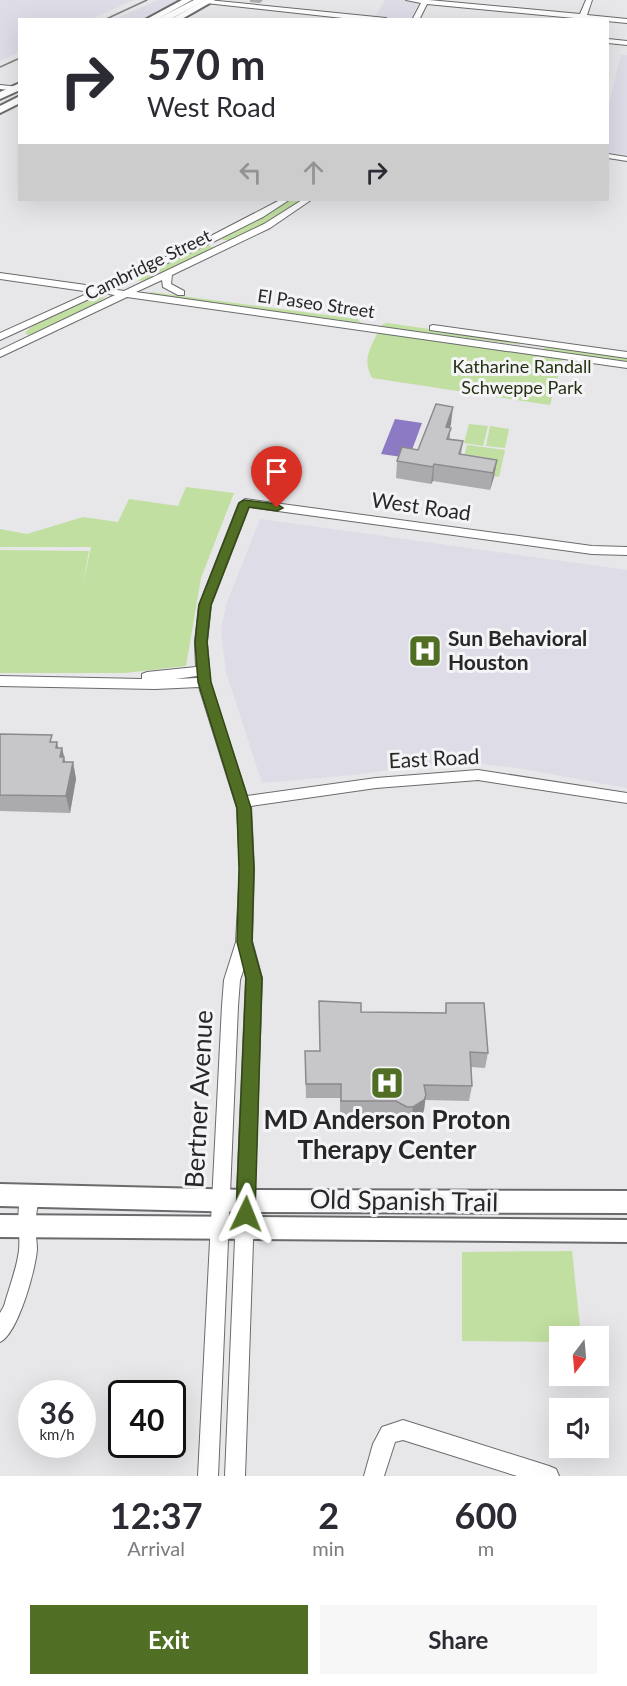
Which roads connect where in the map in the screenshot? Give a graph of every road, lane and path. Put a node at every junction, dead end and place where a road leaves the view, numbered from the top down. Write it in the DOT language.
graph roads {
  1 [pos="188,0"];
  2 [pos="409,0"];
  3 [pos="588,0"];
  4 [pos="207,1"];
  5 [pos="426,1"];
  6 [pos="583,16"];
  7 [pos="153,18"];
  8 [pos="165,18"];
  9 [pos="177,18"];
  10 [pos="367,18"];
  11 [pos="416,18"];
  12 [pos="601,18"];
  13 [pos="609,19"];
  14 [pos="627,21"];
  15 [pos="609,41"];
  16 [pos="627,43"];
  17 [pos="0,87"];
  18 [pos="18,88"];
  19 [pos="0,96"];
  20 [pos="18,100"];
  21 [pos="0,110"];
  22 [pos="609,156"];
  23 [pos="627,159"];
  24 [pos="283,201"];
  25 [pos="305,201"];
  26 [pos="210,240"];
  27 [pos="224,247"];
  28 [pos="4,272"];
  29 [pos="168,275"];
  30 [pos="115,284"];
  31 [pos="73,286"];
  32 [pos="141,287"];
  33 [pos="100,291"];
  34 [pos="181,293"];
  35 [pos="126,294"];
  36 [pos="80,300"];
  37 [pos="372,324"];
  38 [pos="4,336"];
  39 [pos="22,344"];
  40 [pos="529,346"];
  41 [pos="0,354"];
  42 [pos="627,355"];
  43 [pos="627,365"];
  44 [pos="244,503"];
  45 [pos="592,550"];
  46 [pos="627,551"];
  47 [pos="627,559"];
  48 [pos="203,677"];
  49 [pos="0,681"];
  50 [pos="627,798"];
  51 [pos="243,802"];
  52 [pos="244,942"];
  53 [pos="0,1195"];
  54 [pos="30,1195"];
  55 [pos="222,1200"];
  56 [pos="246,1201"];
  57 [pos="627,1202"];
  58 [pos="507,1203"];
  59 [pos="26,1225"];
  60 [pos="0,1226"];
  61 [pos="245,1227"];
  62 [pos="220,1228"];
  63 [pos="627,1231"];
  64 [pos="509,1232"];
  65 [pos="0,1332"];
  66 [pos="207,1476"];
  67 [pos="235,1476"];
  68 [pos="374,1476"];
  69 [pos="549,1476"];
  1 -- 7 [label="main road"];
  2 -- 5 [label="street"];
  3 -- 6 [label="street"];
  4 -- 8 [label="highway"];
  4 -- 9 [label="main road"];
  4 -- 10 [label="street"];
  5 -- 6 [label="street"];
  5 -- 11 [label="street"];
  6 -- 12 [label="street"];
  13 -- 14 [label="street"];
  15 -- 16 [label="street"];
  17 -- 18 [label="street"];
  18 -- 19 [label="main road"];
  20 -- 21 [label="main road"];
  22 -- 23 [label="street"];
  24 -- 26 [label="street, Cambridge Street"];
  25 -- 27 [label="street, Cambridge Street"];
  26 -- 27 [label="street"];
  26 -- 30 [label="street, Cambridge Street"];
  27 -- 29 [label="street, Cambridge Street"];
  28 -- 30 [label="street, El Paseo Street"];
  28 -- 31 [label="street, El Paseo Street"];
  29 -- 32 [label="street, Cambridge Street"];
  29 -- 34 [label="street"];
  30 -- 32 [label="street, El Paseo Street"];
  30 -- 33 [label="street, Cambridge Street"];
  31 -- 33 [label="street, El Paseo Street"];
  31 -- 36 [label="street"];
  32 -- 34 [label="street, El Paseo Street"];
  32 -- 35 [label="street, Cambridge Street"];
  33 -- 35 [label="street, El Paseo Street"];
  33 -- 36 [label="street, Cambridge Street"];
  34 -- 37 [label="street, El Paseo Street"];
  35 -- 37 [label="street, El Paseo Street"];
  35 -- 39 [label="street, Cambridge Street"];
  36 -- 38 [label="street, Cambridge Street"];
  37 -- 40 [label="street, El Paseo Street"];
  38 -- 39 [label="street"];
  39 -- 41 [label="street, Cambridge Street"];
  40 -- 42 [label="street, El Paseo Street"];
  40 -- 43 [label="street, El Paseo Street"];
  44 -- 45 [label="street, West Road"];
  44 -- 48 [label="street, Bertner Avenue"];
  45 -- 46 [label="street, West Road"];
  45 -- 47 [label="street, West Road"];
  48 -- 49 [label="street"];
  48 -- 51 [label="street, Bertner Avenue"];
  50 -- 51 [label="street, East Road"];
  51 -- 52 [label="street, Bertner Avenue"];
  52 -- 55 [label="street, Bertner Avenue"];
  52 -- 56 [label="street, Bertner Avenue"];
  53 -- 54 [label="main road, Old Spanish Trail"];
  54 -- 55 [label="main road, Old Spanish Trail"];
  54 -- 59 [label="street"];
  55 -- 56 [label="main road, Old Spanish Trail"];
  55 -- 62 [label="street, Bertner Avenue"];
  56 -- 58 [label="main road, Old Spanish Trail"];
  56 -- 61 [label="street, Bertner Avenue"];
  57 -- 58 [label="main road, Old Spanish Trail"];
  58 -- 64 [label="main road"];
  59 -- 60 [label="main road, Old Spanish Trail"];
  59 -- 62 [label="main road, Old Spanish Trail"];
  59 -- 65 [label="street"];
  61 -- 62 [label="main road, Old Spanish Trail"];
  61 -- 64 [label="main road, Old Spanish Trail"];
  61 -- 67 [label="street, Bertner Avenue"];
  62 -- 66 [label="street, Bertner Avenue"];
  63 -- 64 [label="main road, Old Spanish Trail"];
  68 -- 69 [label="street"];
}
